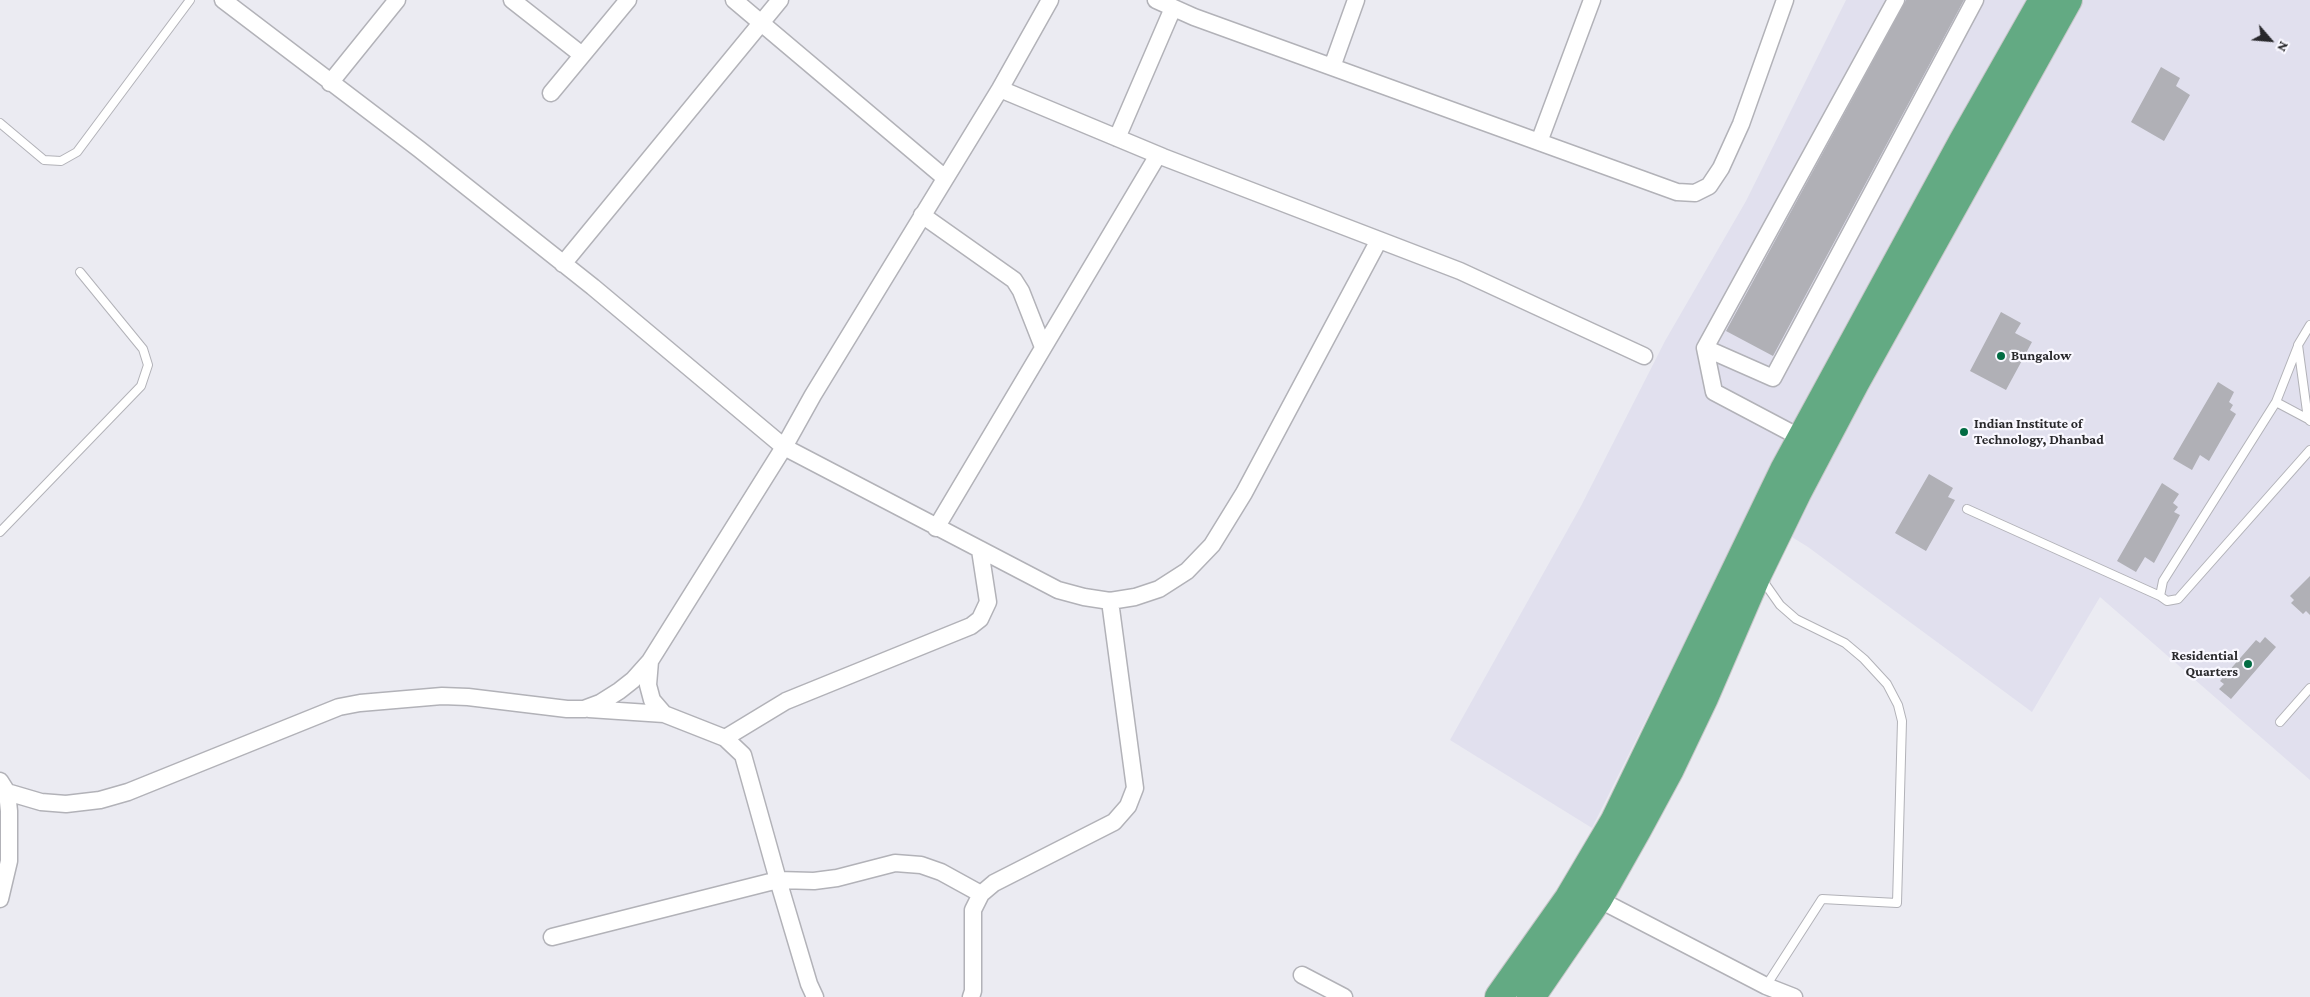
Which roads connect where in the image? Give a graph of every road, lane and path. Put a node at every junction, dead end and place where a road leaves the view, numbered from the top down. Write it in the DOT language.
graph roads {
  1 [pos="190,0"];
  2 [pos="397,0"];
  3 [pos="512,0"];
  4 [pos="628,0"];
  5 [pos="734,0"];
  6 [pos="780,0"];
  7 [pos="1050,0"];
  8 [pos="1156,0"];
  9 [pos="1356,0"];
  10 [pos="1592,0"];
  11 [pos="1785,0"];
  12 [pos="1896,0"];
  13 [pos="1975,0"];
  14 [pos="2043,0"];
  15 [pos="2068,0"];
  16 [pos="231,2"];
  17 [pos="1174,8"];
  18 [pos="762,22"];
  19 [pos="582,55"];
  20 [pos="1332,67"];
  21 [pos="330,82"];
  22 [pos="1000,89"];
  23 [pos="551,93"];
  24 [pos="0,123"];
  25 [pos="1116,138"];
  26 [pos="1539,142"];
  27 [pos="1158,155"];
  28 [pos="945,178"];
  29 [pos="922,215"];
  30 [pos="1379,240"];
  31 [pos="563,264"];
  32 [pos="80,272"];
  33 [pos="2310,325"];
  34 [pos="2298,345"];
  35 [pos="1043,347"];
  36 [pos="1705,348"];
  37 [pos="1644,356"];
  38 [pos="2276,402"];
  39 [pos="2309,420"];
  40 [pos="1801,438"];
  41 [pos="784,447"];
  42 [pos="2310,450"];
  43 [pos="1967,509"];
  44 [pos="936,528"];
  45 [pos="0,532"];
  46 [pos="980,550"];
  47 [pos="1758,573"];
  48 [pos="2160,596"];
  49 [pos="1110,601"];
  50 [pos="650,661"];
  51 [pos="2310,688"];
  52 [pos="584,708"];
  53 [pos="664,714"];
  54 [pos="2280,722"];
  55 [pos="725,738"];
  56 [pos="4,787"];
  57 [pos="778,880"];
  58 [pos="981,894"];
  59 [pos="0,899"];
  60 [pos="1598,899"];
  61 [pos="552,937"];
  62 [pos="1302,975"];
  63 [pos="1766,986"];
  64 [pos="815,997"];
  65 [pos="970,997"];
  66 [pos="1344,997"];
  67 [pos="1498,997"];
  68 [pos="1531,997"];
  69 [pos="1794,997"];
  1 -- 24 [label="lane"];
  2 -- 21 [label="street"];
  3 -- 19 [label="street"];
  4 -- 19 [label="street"];
  5 -- 18 [label="street"];
  6 -- 18 [label="street"];
  7 -- 22 [label="street"];
  8 -- 17 [label="street"];
  9 -- 20 [label="street"];
  10 -- 26 [label="street"];
  11 -- 26 [label="street"];
  12 -- 36 [label="street"];
  13 -- 36 [label="street"];
  14 -- 40 [label="highway"];
  15 -- 47 [label="highway"];
  16 -- 21 [label="street"];
  17 -- 20 [label="street"];
  17 -- 25 [label="street"];
  18 -- 28 [label="street"];
  18 -- 31 [label="street"];
  19 -- 23 [label="street"];
  20 -- 26 [label="street"];
  21 -- 31 [label="street"];
  22 -- 25 [label="street"];
  22 -- 28 [label="street"];
  25 -- 27 [label="street"];
  27 -- 30 [label="street"];
  27 -- 35 [label="street"];
  28 -- 29 [label="street"];
  29 -- 35 [label="street"];
  29 -- 41 [label="street"];
  30 -- 37 [label="street"];
  30 -- 49 [label="street"];
  31 -- 41 [label="street"];
  32 -- 45 [label="lane"];
  33 -- 34 [label="lane"];
  34 -- 38 [label="lane"];
  34 -- 39 [label="lane"];
  35 -- 44 [label="street"];
  36 -- 40 [label="street"];
  38 -- 39 [label="lane"];
  38 -- 48 [label="lane"];
  40 -- 67 [label="highway"];
  41 -- 44 [label="street"];
  41 -- 50 [label="street"];
  42 -- 48 [label="lane"];
  43 -- 48 [label="lane"];
  44 -- 46 [label="street"];
  46 -- 49 [label="street"];
  46 -- 55 [label="street"];
  47 -- 60 [label="highway"];
  47 -- 63 [label="lane"];
  49 -- 58 [label="street"];
  50 -- 52 [label="street"];
  50 -- 53 [label="street"];
  51 -- 54 [label="lane"];
  52 -- 53 [label="street"];
  52 -- 56 [label="street"];
  53 -- 55 [label="street"];
  55 -- 57 [label="street"];
  56 -- 59 [label="street"];
  57 -- 58 [label="street"];
  57 -- 61 [label="street"];
  57 -- 64 [label="street"];
  58 -- 65 [label="street"];
  60 -- 63 [label="street"];
  60 -- 68 [label="highway"];
  62 -- 66 [label="street"];
  63 -- 69 [label="street"];
}
